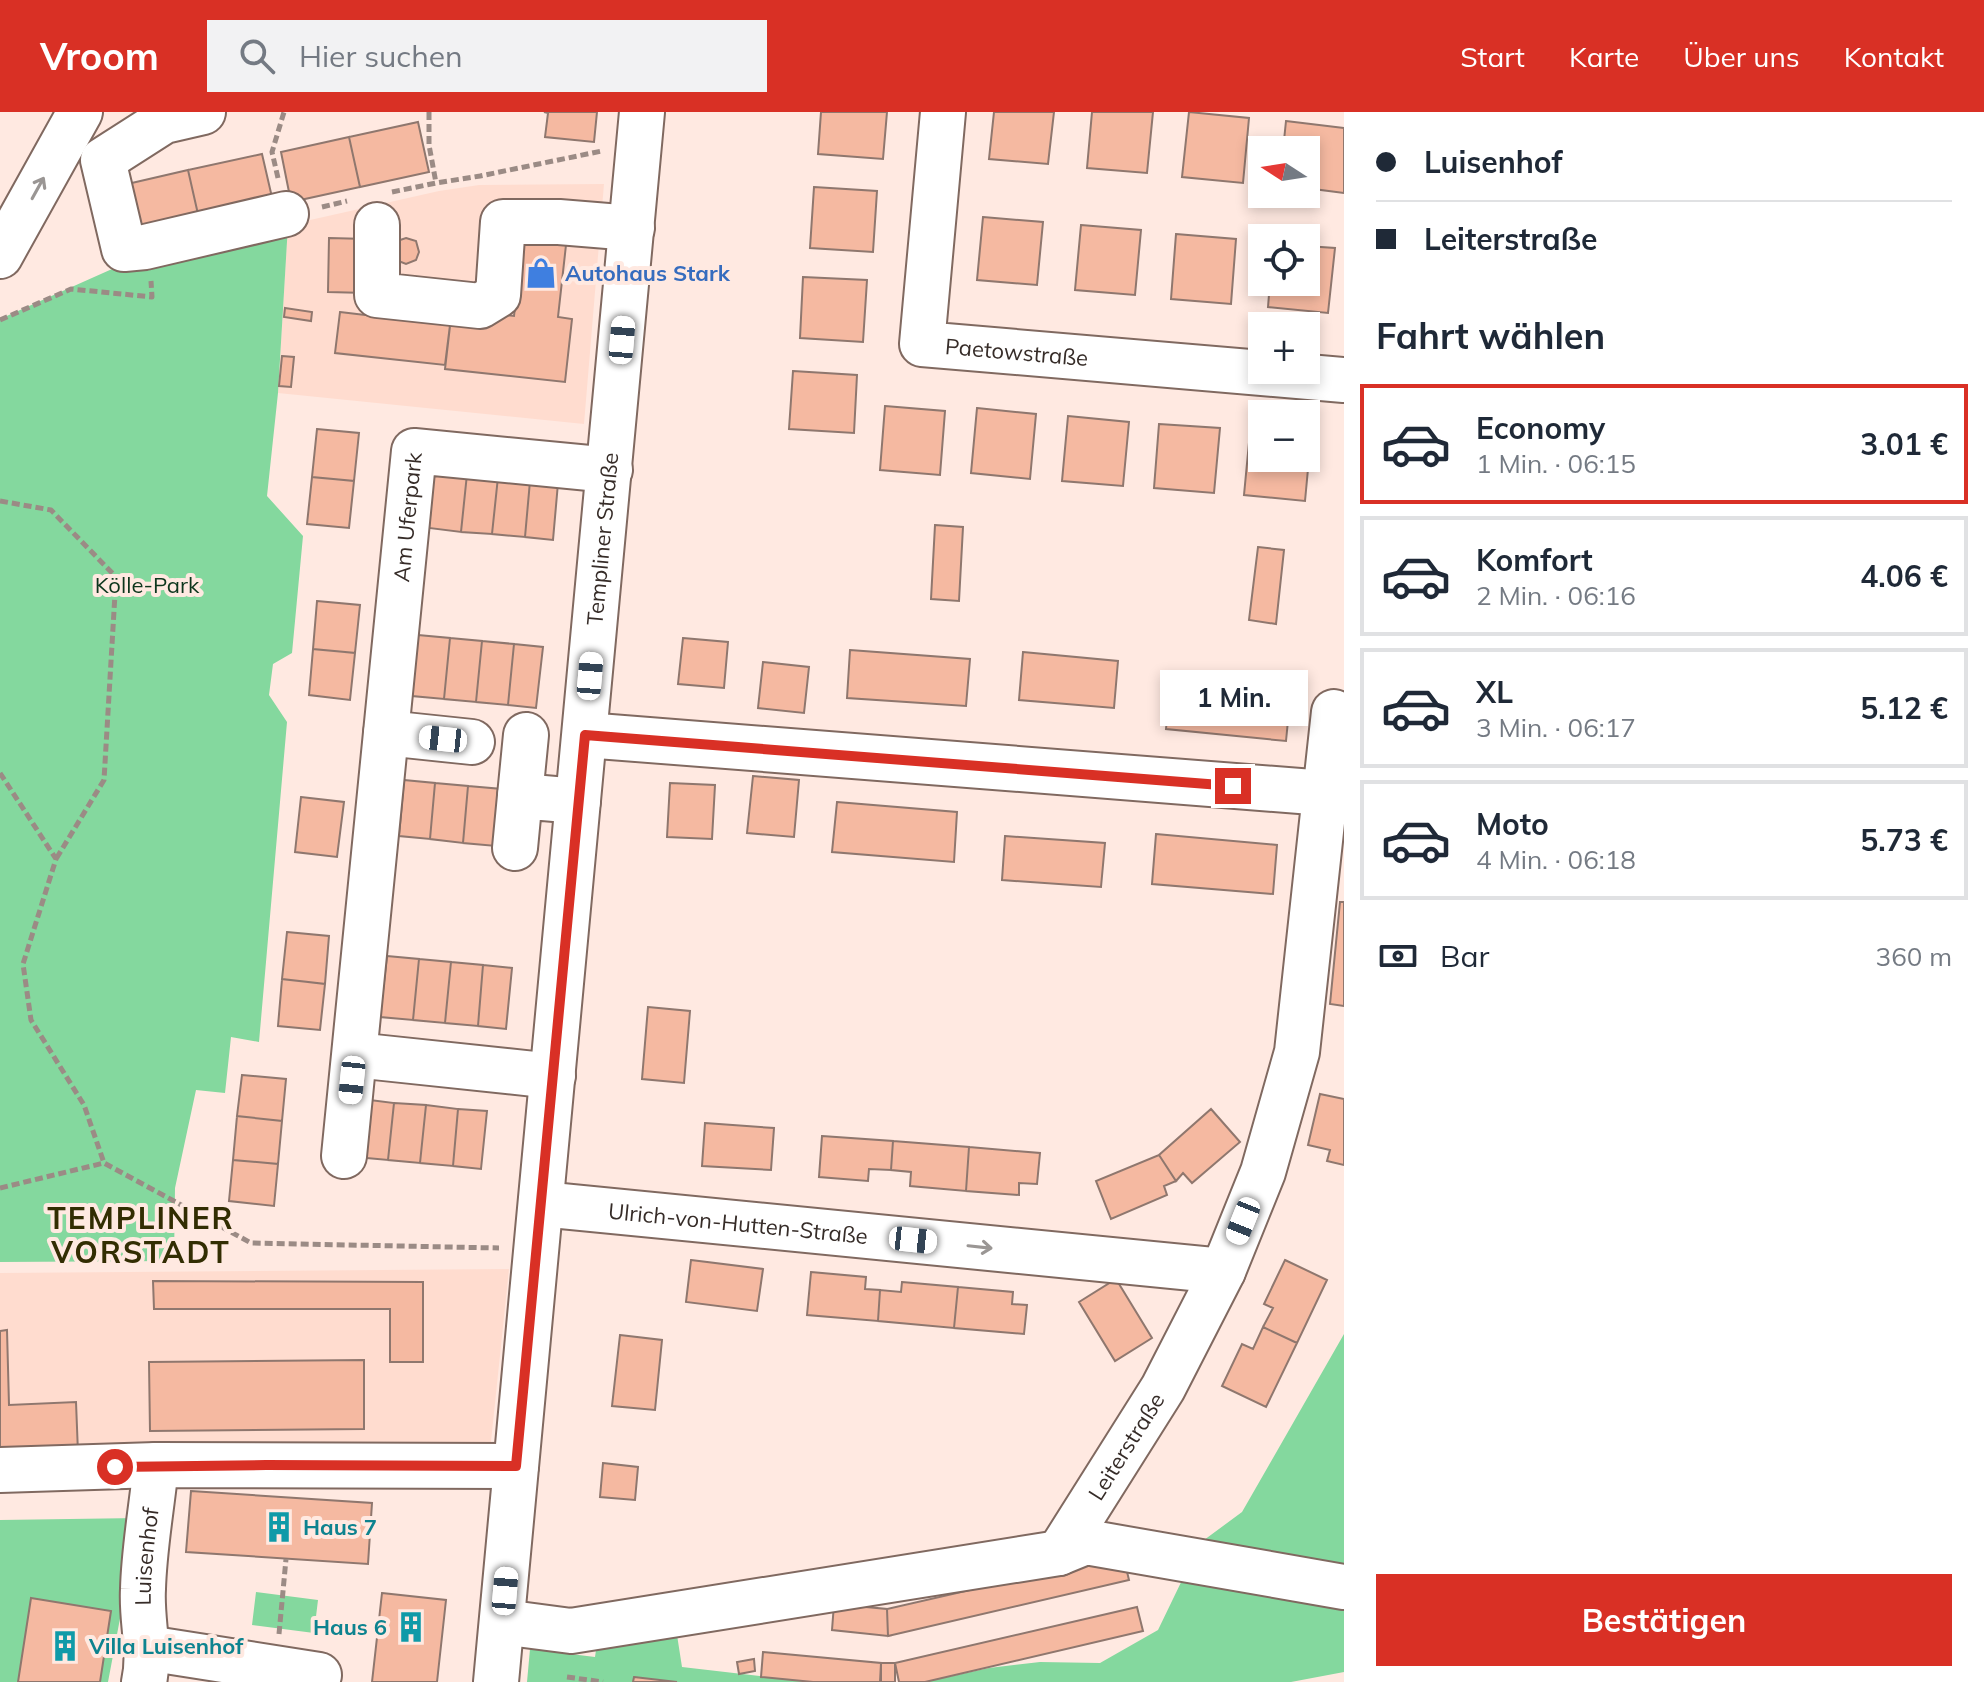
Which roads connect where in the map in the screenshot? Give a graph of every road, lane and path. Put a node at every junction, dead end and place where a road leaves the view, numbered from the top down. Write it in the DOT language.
graph roads {
  1 [pos="80,112"];
  2 [pos="203,112"];
  3 [pos="284,112"];
  4 [pos="429,112"];
  5 [pos="642,112"];
  6 [pos="943,112"];
  7 [pos="639,155"];
  8 [pos="436,183"];
  9 [pos="377,205"];
  10 [pos="286,214"];
  11 [pos="632,228"];
  12 [pos="0,256"];
  13 [pos="150,272"];
  14 [pos="0,320"];
  15 [pos="1344,380"];
  16 [pos="610,470"];
  17 [pos="0,501"];
  18 [pos="1334,712"];
  19 [pos="386,733"];
  20 [pos="526,735"];
  21 [pos="585,735"];
  22 [pos="472,742"];
  23 [pos="0,773"];
  24 [pos="1325,793"];
  25 [pos="520,796"];
  26 [pos="578,801"];
  27 [pos="515,848"];
  28 [pos="56,859"];
  29 [pos="355,1055"];
  30 [pos="553,1076"];
  31 [pos="344,1156"];
  32 [pos="104,1163"];
  33 [pos="0,1188"];
  34 [pos="541,1204"];
  35 [pos="484,1248"];
  36 [pos="1223,1271"];
  37 [pos="156,1465"];
  38 [pos="516,1466"];
  39 [pos="0,1470"];
  40 [pos="1059,1553"];
  41 [pos="286,1559"];
  42 [pos="1344,1587"];
  43 [pos="502,1622"];
  44 [pos="146,1665"];
  45 [pos="276,1669"];
  46 [pos="319,1675"];
  47 [pos="567,1677"];
  48 [pos="496,1682"];
  49 [pos="603,1682"];
  12 -- 1 [label="street, one-way"];
  2 -- 10 [label="street"];
  3 -- 10 [label="path"];
  4 -- 8 [label="path"];
  5 -- 7 [label="street, Templiner Straße"];
  6 -- 15 [label="street, Paetowstraße"];
  7 -- 8 [label="path"];
  7 -- 11 [label="street, Templiner Straße"];
  8 -- 9 [label="path"];
  9 -- 10 [label="path"];
  9 -- 11 [label="street"];
  11 -- 16 [label="street, Templiner Straße"];
  13 -- 14 [label="path"];
  16 -- 19 [label="street, Am Uferpark"];
  16 -- 21 [label="street, Templiner Straße"];
  17 -- 28 [label="path"];
  18 -- 24 [label="street, Leiterstraße"];
  19 -- 22 [label="street"];
  19 -- 29 [label="street, Am Uferpark"];
  20 -- 25 [label="street"];
  21 -- 24 [label="street"];
  21 -- 26 [label="street, Templiner Straße"];
  23 -- 28 [label="path"];
  24 -- 36 [label="street, Leiterstraße"];
  25 -- 26 [label="street"];
  25 -- 27 [label="street"];
  26 -- 30 [label="street, Templiner Straße"];
  28 -- 32 [label="path"];
  29 -- 30 [label="street"];
  29 -- 31 [label="street, Am Uferpark"];
  30 -- 34 [label="street, Templiner Straße"];
  32 -- 33 [label="path"];
  32 -- 35 [label="path"];
  34 -- 36 [label="street, Ulrich-von-Hutten-Straße, one-way"];
  34 -- 38 [label="street, Templiner Straße"];
  36 -- 40 [label="street, Leiterstraße"];
  37 -- 38 [label="street"];
  37 -- 39 [label="street"];
  37 -- 44 [label="street, Luisenhof"];
  38 -- 43 [label="street, Templiner Straße"];
  40 -- 42 [label="street"];
  40 -- 43 [label="street"];
  41 -- 45 [label="path"];
  43 -- 48 [label="street, Templiner Straße"];
  44 -- 45 [label="street, Luisenhof"];
  45 -- 46 [label="street, Luisenhof"];
  47 -- 49 [label="path"];
}
